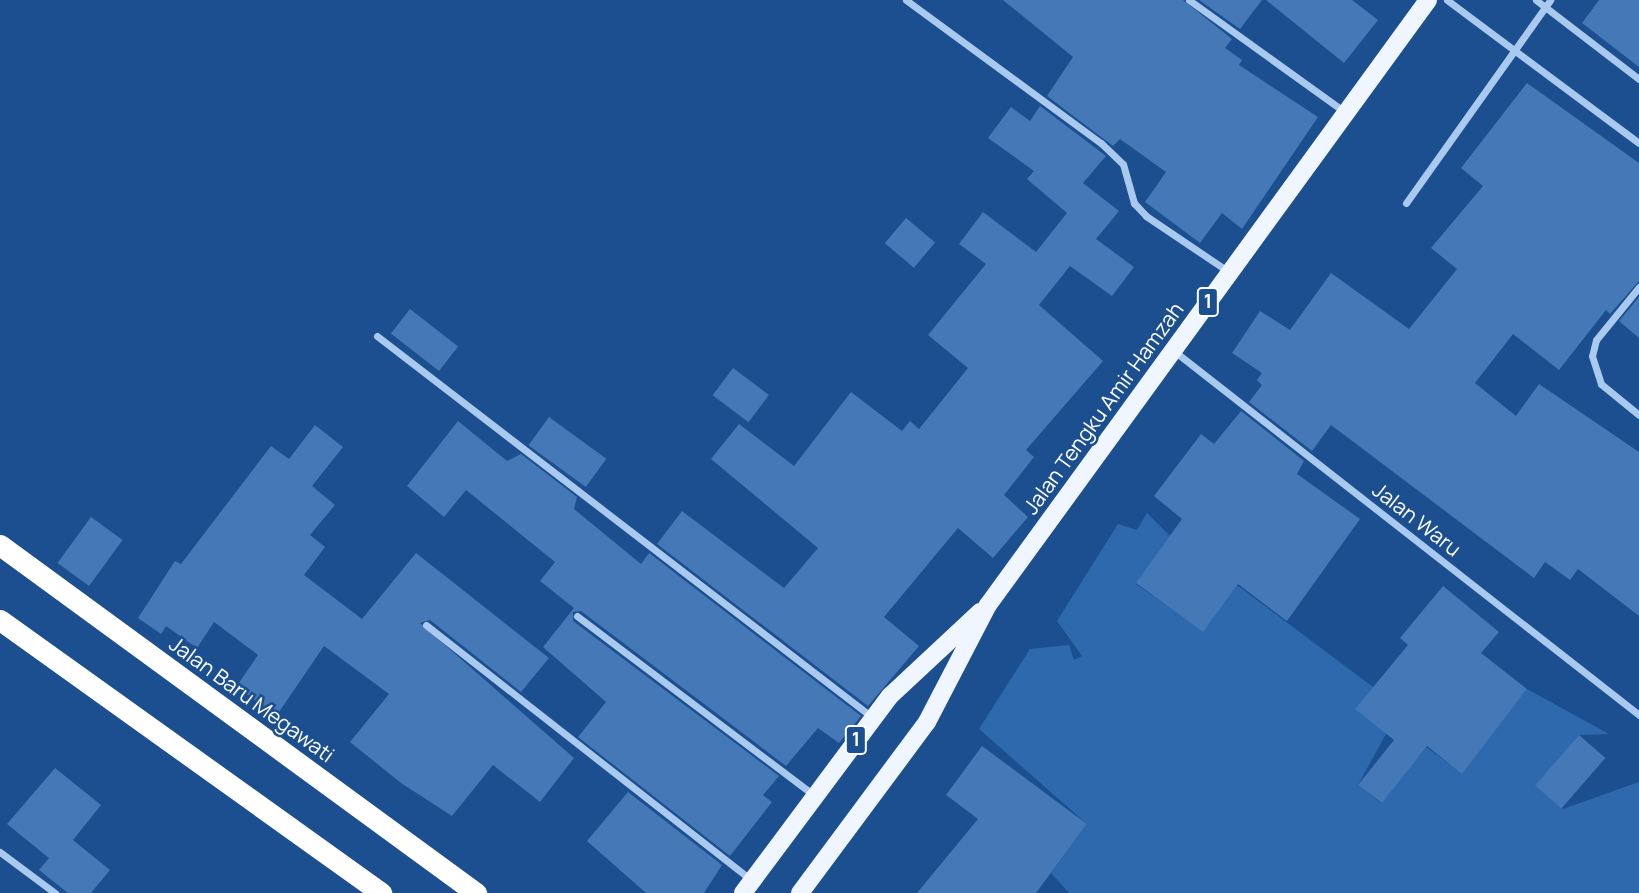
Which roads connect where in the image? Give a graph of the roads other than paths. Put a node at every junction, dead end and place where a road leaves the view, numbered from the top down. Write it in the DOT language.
graph roads {
  1 [pos="906,0"];
  2 [pos="1189,0"];
  3 [pos="1428,0"];
  4 [pos="1447,0"];
  5 [pos="1536,0"];
  6 [pos="1548,4"];
  7 [pos="1514,50"];
  8 [pos="1639,79"];
  9 [pos="1346,113"];
  10 [pos="1639,143"];
  11 [pos="1406,203"];
  12 [pos="1229,273"];
  13 [pos="1639,287"];
  14 [pos="377,335"];
  15 [pos="1174,350"];
  16 [pos="1639,415"];
  17 [pos="0,545"];
  18 [pos="988,605"];
  19 [pos="577,616"];
  20 [pos="0,620"];
  21 [pos="426,625"];
  22 [pos="1639,715"];
  23 [pos="872,717"];
  24 [pos="814,796"];
  25 [pos="0,852"];
  26 [pos="747,887"];
  27 [pos="55,893"];
  28 [pos="381,893"];
  29 [pos="476,893"];
  30 [pos="800,893"];
  1 -- 12 [label="street"];
  2 -- 9 [label="street"];
  3 -- 9 [label="main road, Jalan Tengku Amir Hamzah / 1"];
  4 -- 7 [label="street"];
  5 -- 6 [label="street"];
  6 -- 7 [label="street"];
  6 -- 8 [label="street"];
  7 -- 10 [label="street"];
  7 -- 11 [label="street"];
  9 -- 12 [label="main road, Jalan Tengku Amir Hamzah / 1"];
  12 -- 15 [label="main road, Jalan Tengku Amir Hamzah / 1"];
  13 -- 16 [label="street"];
  14 -- 23 [label="street"];
  15 -- 18 [label="main road, Jalan Tengku Amir Hamzah / 1"];
  15 -- 22 [label="street, Jalan Waru"];
  17 -- 29 [label="highway, Jalan Baru Megawati"];
  18 -- 23 [label="main road, Jalan Tengku Amir Hamzah / 1"];
  18 -- 30 [label="main road, Jalan Tengku Amir Hamzah / 1"];
  19 -- 24 [label="street"];
  20 -- 28 [label="highway"];
  21 -- 26 [label="street"];
  23 -- 24 [label="main road, Jalan Tengku Amir Hamzah / 1"];
  24 -- 26 [label="main road, Jalan Tengku Amir Hamzah / 1"];
  25 -- 27 [label="street"];
}
